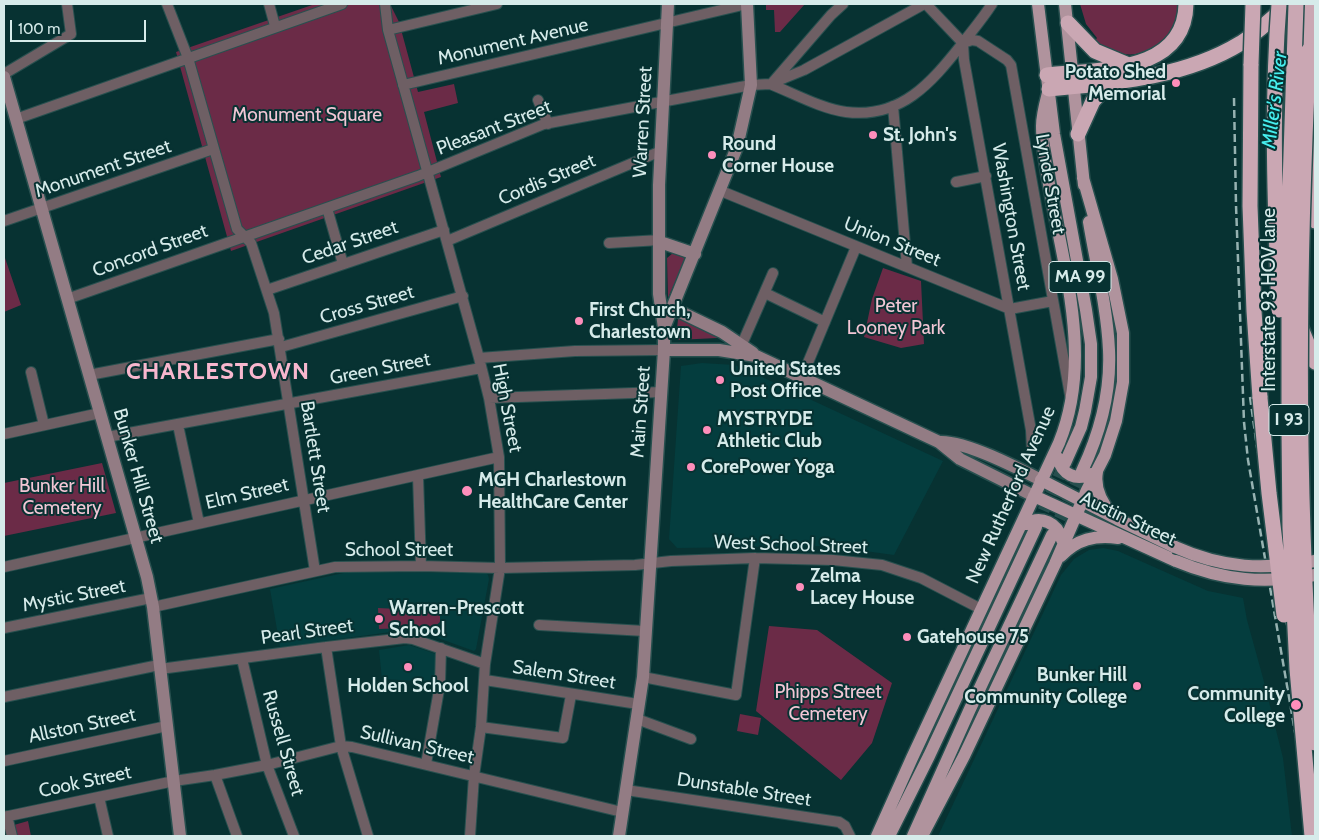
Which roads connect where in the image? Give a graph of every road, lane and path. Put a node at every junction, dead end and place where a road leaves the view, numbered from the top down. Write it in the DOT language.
graph roads {
  1 [pos="67,4"];
  2 [pos="167,4"];
  3 [pos="269,4"];
  4 [pos="342,4"];
  5 [pos="385,4"];
  6 [pos="497,4"];
  7 [pos="668,4"];
  8 [pos="746,4"];
  9 [pos="843,4"];
  10 [pos="925,4"];
  11 [pos="992,4"];
  12 [pos="1038,4"];
  13 [pos="1065,4"];
  14 [pos="1186,4"];
  15 [pos="1253,4"];
  16 [pos="1278,4"];
  17 [pos="1288,4"];
  18 [pos="1296,4"];
  19 [pos="1311,4"];
  20 [pos="667,22"];
  21 [pos="1068,23"];
  22 [pos="275,26"];
  23 [pos="388,30"];
  24 [pos="963,43"];
  25 [pos="1309,50"];
  26 [pos="188,58"];
  27 [pos="1130,66"];
  28 [pos="4,75"];
  29 [pos="1073,79"];
  30 [pos="1048,82"];
  31 [pos="1109,83"];
  32 [pos="770,84"];
  33 [pos="751,85"];
  34 [pos="403,86"];
  35 [pos="538,100"];
  36 [pos="662,101"];
  37 [pos="893,106"];
  38 [pos="16,119"];
  39 [pos="548,124"];
  40 [pos="1078,134"];
  41 [pos="213,149"];
  42 [pos="661,151"];
  43 [pos="427,172"];
  44 [pos="986,176"];
  45 [pos="1083,178"];
  46 [pos="956,182"];
  47 [pos="721,191"];
  48 [pos="1275,202"];
  49 [pos="327,208"];
  50 [pos="41,209"];
  51 [pos="4,221"];
  52 [pos="1315,221"];
  53 [pos="444,230"];
  54 [pos="244,236"];
  55 [pos="447,241"];
  56 [pos="660,241"];
  57 [pos="609,242"];
  58 [pos="856,247"];
  59 [pos="694,254"];
  60 [pos="343,264"];
  61 [pos="907,267"];
  62 [pos="773,274"];
  63 [pos="268,290"];
  64 [pos="765,294"];
  65 [pos="463,296"];
  66 [pos="68,299"];
  67 [pos="1054,301"];
  68 [pos="672,308"];
  69 [pos="1010,309"];
  70 [pos="825,322"];
  71 [pos="664,328"];
  72 [pos="280,343"];
  73 [pos="741,349"];
  74 [pos="664,350"];
  75 [pos="1315,362"];
  76 [pos="480,363"];
  77 [pos="89,375"];
  78 [pos="802,377"];
  79 [pos="29,380"];
  80 [pos="662,392"];
  81 [pos="489,398"];
  82 [pos="1072,403"];
  83 [pos="288,404"];
  84 [pos="100,413"];
  85 [pos="44,425"];
  86 [pos="178,425"];
  87 [pos="4,434"];
  88 [pos="108,437"];
  89 [pos="939,442"];
  90 [pos="1059,443"];
  91 [pos="1032,450"];
  92 [pos="499,457"];
  93 [pos="1065,463"];
  94 [pos="1098,469"];
  95 [pos="1082,471"];
  96 [pos="418,476"];
  97 [pos="1042,480"];
  98 [pos="1034,496"];
  99 [pos="304,500"];
  100 [pos="1082,502"];
  101 [pos="1076,516"];
  102 [pos="1117,519"];
  103 [pos="199,523"];
  104 [pos="1036,526"];
  105 [pos="1018,530"];
  106 [pos="1052,535"];
  107 [pos="136,538"];
  108 [pos="1132,541"];
  109 [pos="1061,548"];
  110 [pos="755,558"];
  111 [pos="1315,561"];
  112 [pos="650,563"];
  113 [pos="1055,564"];
  114 [pos="421,566"];
  115 [pos="4,567"];
  116 [pos="500,568"];
  117 [pos="314,571"];
  118 [pos="1315,575"];
  119 [pos="152,603"];
  120 [pos="981,609"];
  121 [pos="539,625"];
  122 [pos="4,628"];
  123 [pos="645,631"];
  124 [pos="326,647"];
  125 [pos="441,648"];
  126 [pos="242,659"];
  127 [pos="485,664"];
  128 [pos="160,667"];
  129 [pos="642,677"];
  130 [pos="485,680"];
  131 [pos="571,695"];
  132 [pos="4,697"];
  133 [pos="638,704"];
  134 [pos="637,718"];
  135 [pos="167,726"];
  136 [pos="481,727"];
  137 [pos="691,739"];
  138 [pos="1315,743"];
  139 [pos="341,746"];
  140 [pos="4,761"];
  141 [pos="426,764"];
  142 [pos="267,765"];
  143 [pos="215,775"];
  144 [pos="474,776"];
  145 [pos="1315,778"];
  146 [pos="174,781"];
  147 [pos="626,790"];
  148 [pos="99,797"];
  149 [pos="622,812"];
  150 [pos="6,817"];
  151 [pos="12,836"];
  152 [pos="108,836"];
  153 [pos="180,836"];
  154 [pos="237,836"];
  155 [pos="294,836"];
  156 [pos="368,836"];
  157 [pos="470,836"];
  158 [pos="619,836"];
  159 [pos="850,836"];
  160 [pos="877,836"];
  161 [pos="889,836"];
  162 [pos="913,836"];
  163 [pos="922,836"];
  164 [pos="1311,836"];
  1 -- 28 [label="street"];
  2 -- 26 [label="street"];
  3 -- 22 [label="street"];
  4 -- 22 [label="street"];
  5 -- 23 [label="street"];
  6 -- 23 [label="street"];
  7 -- 20 [label="main road, Warren Street"];
  8 -- 20 [label="street, Monument Avenue"];
  8 -- 33 [label="main road, Main Street"];
  9 -- 32 [label="street"];
  10 -- 24 [label="street"];
  10 -- 32 [label="street"];
  11 -- 24 [label="street"];
  12 -- 30 [label="main road, New Rutherford Avenue / MA 99"];
  13 -- 21 [label="main road, MA 99"];
  14 -- 27 [label="highway"];
  15 -- 164 [label="highway, bridge"];
  16 -- 48 [label="highway, I 93, bridge"];
  17 -- 31 [label="highway"];
  18 -- 164 [label="highway, Interstate 93 HOV lane / I 93, bridge"];
  19 -- 25 [label="highway, I 93"];
  20 -- 34 [label="street, Monument Avenue"];
  20 -- 36 [label="main road, Warren Street"];
  21 -- 27 [label="highway"];
  21 -- 29 [label="main road, MA 99"];
  22 -- 26 [label="street"];
  23 -- 34 [label="street"];
  24 -- 37 [label="street"];
  24 -- 44 [label="street, Washington Street"];
  24 -- 67 [label="street, Lynde Street"];
  25 -- 52 [label="highway, bridge"];
  25 -- 138 [label="highway, I 93, bridge"];
  26 -- 38 [label="street"];
  26 -- 41 [label="street"];
  27 -- 29 [label="highway"];
  28 -- 38 [label="main road, Bunker Hill Street"];
  29 -- 30 [label="highway"];
  29 -- 31 [label="highway"];
  29 -- 40 [label="main road, MA 99"];
  30 -- 82 [label="main road, New Rutherford Avenue"];
  30 -- 93 [label="main road, New Rutherford Avenue / MA 99"];
  31 -- 40 [label="highway"];
  32 -- 33 [label="street, Pleasant Street"];
  32 -- 37 [label="street"];
  33 -- 36 [label="street, Pleasant Street"];
  33 -- 47 [label="main road, Main Street"];
  34 -- 43 [label="street"];
  35 -- 39 [label="street"];
  36 -- 39 [label="street, Pleasant Street"];
  36 -- 42 [label="main road, Warren Street"];
  37 -- 61 [label="street"];
  38 -- 50 [label="main road, Bunker Hill Street"];
  39 -- 43 [label="street, Pleasant Street"];
  40 -- 45 [label="main road, MA 99"];
  41 -- 50 [label="street, Monument Street"];
  41 -- 54 [label="street"];
  42 -- 55 [label="street, Cordis Street"];
  42 -- 56 [label="main road, Warren Street"];
  43 -- 49 [label="street"];
  43 -- 53 [label="street, High Street"];
  44 -- 46 [label="street"];
  44 -- 69 [label="street, Washington Street"];
  45 -- 94 [label="main road"];
  45 -- 95 [label="main road, MA 99"];
  47 -- 58 [label="street, Union Street"];
  47 -- 59 [label="main road, Main Street"];
  48 -- 75 [label="highway, bridge"];
  48 -- 145 [label="highway, I 93, bridge"];
  49 -- 54 [label="street"];
  49 -- 60 [label="street"];
  50 -- 51 [label="street, Monument Street"];
  50 -- 66 [label="main road, Bunker Hill Street"];
  53 -- 55 [label="street, High Street"];
  53 -- 60 [label="street, Cedar Street"];
  54 -- 63 [label="street, Bartlett Street"];
  54 -- 66 [label="street, Concord Street"];
  55 -- 65 [label="street, High Street"];
  56 -- 57 [label="street"];
  56 -- 59 [label="main road"];
  56 -- 71 [label="main road, Warren Street"];
  58 -- 61 [label="street, Union Street"];
  58 -- 70 [label="street"];
  59 -- 68 [label="main road, Main Street"];
  60 -- 63 [label="street, Cedar Street"];
  61 -- 69 [label="street, Union Street"];
  62 -- 64 [label="street"];
  63 -- 72 [label="street, Bartlett Street"];
  64 -- 70 [label="street"];
  64 -- 73 [label="street"];
  65 -- 72 [label="street, Cross Street"];
  65 -- 76 [label="street, High Street"];
  66 -- 77 [label="main road, Bunker Hill Street"];
  67 -- 69 [label="street"];
  67 -- 82 [label="street, Lynde Street"];
  68 -- 71 [label="main road, Main Street"];
  68 -- 73 [label="main road"];
  69 -- 91 [label="street, Washington Street"];
  70 -- 78 [label="street"];
  71 -- 74 [label="main road, Main Street"];
  72 -- 77 [label="street, Cross Street"];
  72 -- 83 [label="street, Bartlett Street"];
  73 -- 74 [label="main road, Austin Street"];
  73 -- 78 [label="main road, Austin Street"];
  74 -- 76 [label="street, Green Street"];
  74 -- 80 [label="main road, Main Street"];
  76 -- 81 [label="street, High Street"];
  76 -- 83 [label="street, Green Street"];
  77 -- 84 [label="main road, Bunker Hill Street"];
  78 -- 89 [label="main road, Austin Street"];
  79 -- 85 [label="street"];
  80 -- 81 [label="street"];
  80 -- 112 [label="main road, Main Street"];
  81 -- 92 [label="street, High Street"];
  82 -- 90 [label="main road, New Rutherford Avenue"];
  83 -- 86 [label="street, Green Street"];
  83 -- 99 [label="street, Bartlett Street"];
  84 -- 85 [label="street"];
  84 -- 88 [label="main road, Bunker Hill Street"];
  85 -- 87 [label="street"];
  86 -- 88 [label="street, Green Street"];
  86 -- 103 [label="street"];
  88 -- 107 [label="main road, Bunker Hill Street"];
  89 -- 97 [label="main road, Austin Street"];
  89 -- 98 [label="main road, Austin Street"];
  90 -- 94 [label="main road"];
  90 -- 97 [label="main road, New Rutherford Avenue"];
  92 -- 96 [label="street, Elm Street"];
  92 -- 116 [label="street, High Street"];
  94 -- 100 [label="main road"];
  94 -- 102 [label="main road"];
  96 -- 99 [label="street, Elm Street"];
  96 -- 114 [label="street"];
  97 -- 98 [label="main road, New Rutherford Avenue"];
  97 -- 100 [label="main road, Austin Street"];
  98 -- 101 [label="main road, Austin Street"];
  98 -- 105 [label="main road, New Rutherford Avenue"];
  99 -- 103 [label="street, Elm Street"];
  99 -- 117 [label="street, Bartlett Street"];
  100 -- 101 [label="main road"];
  100 -- 102 [label="main road, Austin Street"];
  101 -- 108 [label="main road, Austin Street"];
  101 -- 109 [label="main road"];
  102 -- 111 [label="main road, Austin Street, bridge"];
  103 -- 107 [label="street, Elm Street"];
  104 -- 161 [label="main road, New Rutherford Avenue"];
  105 -- 109 [label="main road"];
  105 -- 120 [label="main road, New Rutherford Avenue"];
  106 -- 162 [label="main road"];
  107 -- 115 [label="street, Elm Street"];
  107 -- 119 [label="main road, Bunker Hill Street"];
  108 -- 113 [label="main road"];
  108 -- 118 [label="main road, Austin Street, bridge"];
  109 -- 113 [label="main road"];
  110 -- 112 [label="street, West School Street"];
  110 -- 120 [label="street, West School Street"];
  110 -- 129 [label="street"];
  112 -- 116 [label="street, School Street"];
  112 -- 123 [label="main road, Main Street"];
  113 -- 163 [label="main road"];
  114 -- 116 [label="street, School Street"];
  114 -- 117 [label="street, School Street"];
  116 -- 127 [label="street, High Street"];
  117 -- 119 [label="street, School Street"];
  119 -- 122 [label="street, Mystic Street"];
  119 -- 128 [label="main road, Bunker Hill Street"];
  120 -- 160 [label="main road, New Rutherford Avenue"];
  121 -- 123 [label="street"];
  123 -- 129 [label="main road, Main Street"];
  124 -- 125 [label="street, Pearl Street"];
  124 -- 126 [label="street, Pearl Street"];
  124 -- 139 [label="street"];
  125 -- 127 [label="street, Pearl Street"];
  125 -- 141 [label="street"];
  126 -- 128 [label="street, Pearl Street"];
  126 -- 142 [label="street, Russell Street"];
  127 -- 130 [label="street, High Street"];
  128 -- 132 [label="street, Pearl Street"];
  128 -- 135 [label="main road, Bunker Hill Street"];
  129 -- 133 [label="main road, Main Street"];
  130 -- 131 [label="street, Salem Street"];
  130 -- 136 [label="street, High Street"];
  131 -- 133 [label="street, Salem Street"];
  131 -- 136 [label="street"];
  133 -- 134 [label="main road, Main Street"];
  134 -- 137 [label="street"];
  134 -- 147 [label="main road, Main Street"];
  135 -- 140 [label="street, Allston Street"];
  135 -- 146 [label="main road, Bunker Hill Street"];
  136 -- 144 [label="street, High Street"];
  139 -- 141 [label="street, Sullivan Street"];
  139 -- 142 [label="street, Sullivan Street"];
  139 -- 156 [label="street"];
  141 -- 144 [label="street, Sullivan Street"];
  142 -- 143 [label="street, Sullivan Street"];
  142 -- 155 [label="street, Russell Street"];
  143 -- 146 [label="street, Sullivan Street"];
  143 -- 154 [label="street"];
  144 -- 149 [label="street, Sullivan Street"];
  144 -- 157 [label="street, High Street"];
  146 -- 148 [label="street, Cook Street"];
  146 -- 153 [label="main road, Bunker Hill Street"];
  147 -- 149 [label="main road, Main Street"];
  147 -- 159 [label="street, Dunstable Street"];
  148 -- 150 [label="street, Cook Street"];
  148 -- 152 [label="street"];
  149 -- 158 [label="main road, Main Street"];
  150 -- 151 [label="street"];
}
